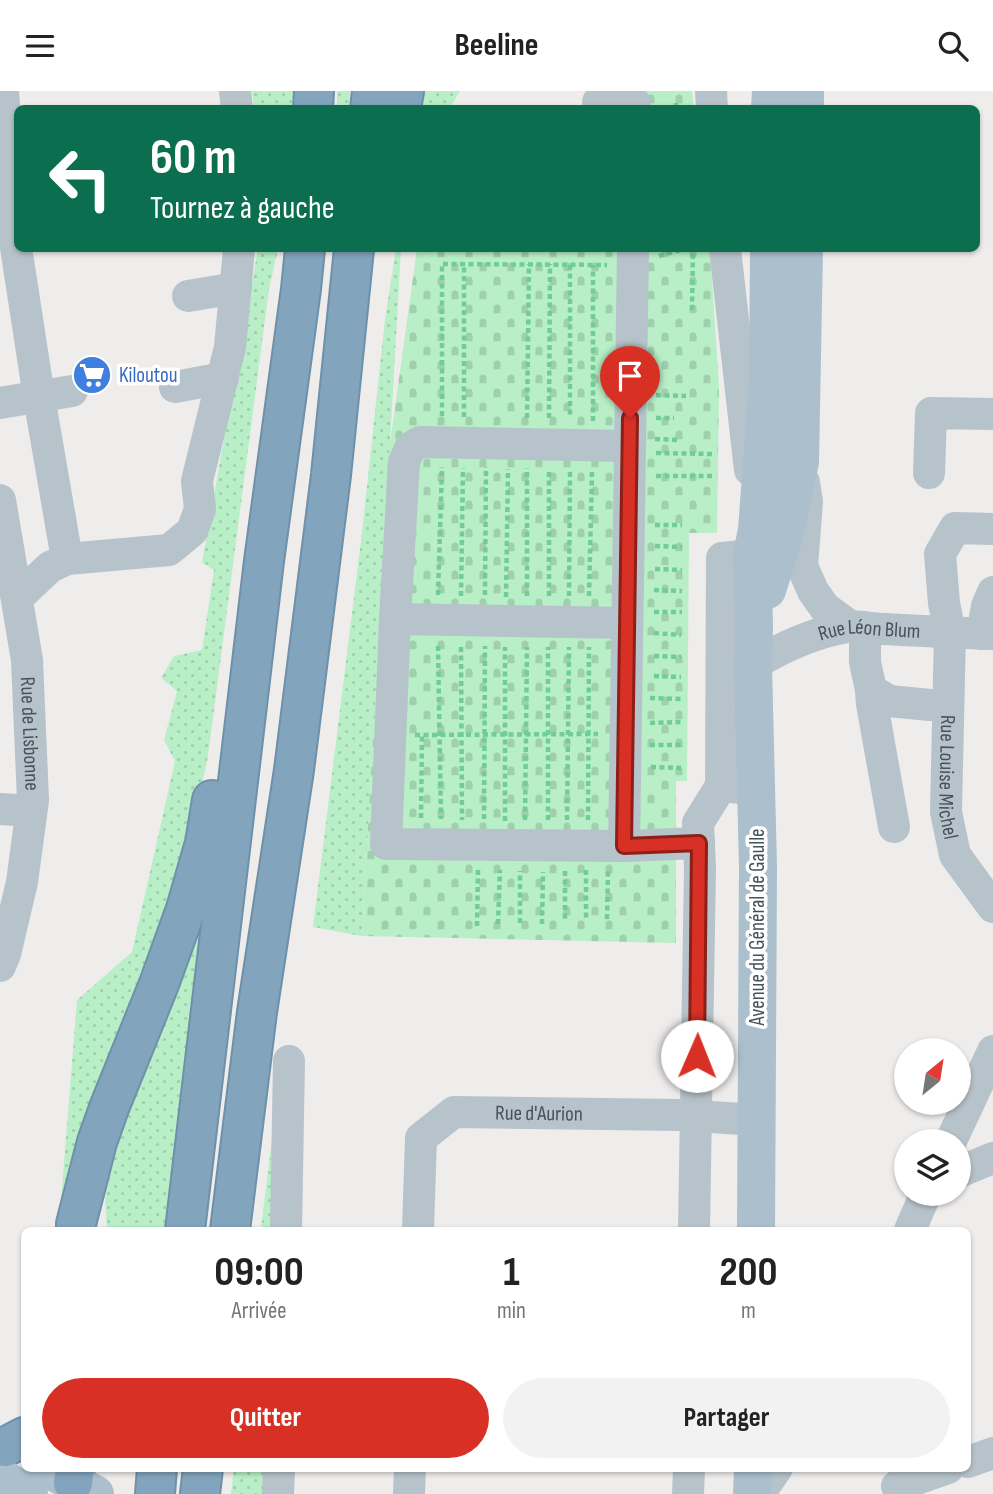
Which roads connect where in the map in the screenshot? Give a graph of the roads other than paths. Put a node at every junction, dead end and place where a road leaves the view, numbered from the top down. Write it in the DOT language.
graph roads {
  1 [pos="3,91"];
  2 [pos="635,101"];
  3 [pos="598,102"];
  4 [pos="14,216"];
  5 [pos="19,252"];
  6 [pos="239,252"];
  7 [pos="304,252"];
  8 [pos="354,252"];
  9 [pos="724,252"];
  10 [pos="804,252"];
  11 [pos="632,257"];
  12 [pos="769,259"];
  13 [pos="236,288"];
  14 [pos="188,296"];
  15 [pos="223,378"];
  16 [pos="176,387"];
  17 [pos="72,391"];
  18 [pos="39,397"];
  19 [pos="0,403"];
  20 [pos="993,414"];
  21 [pos="630,458"];
  22 [pos="800,462"];
  23 [pos="929,473"];
  24 [pos="0,500"];
  25 [pos="993,529"];
  26 [pos="755,543"];
  27 [pos="67,559"];
  28 [pos="264,561"];
  29 [pos="993,592"];
  30 [pos="11,604"];
  31 [pos="395,619"];
  32 [pos="627,623"];
  33 [pos="754,625"];
  34 [pos="858,627"];
  35 [pos="950,633"];
  36 [pos="988,634"];
  37 [pos="753,665"];
  38 [pos="871,690"];
  39 [pos="930,705"];
  40 [pos="738,788"];
  41 [pos="0,809"];
  42 [pos="32,811"];
  43 [pos="894,827"];
  44 [pos="553,845"];
  45 [pos="699,856"];
  46 [pos="11,880"];
  47 [pos="993,907"];
  48 [pos="0,965"];
  49 [pos="993,1051"];
  50 [pos="289,1061"];
  51 [pos="696,1116"];
  52 [pos="757,1121"];
  53 [pos="957,1129"];
  54 [pos="993,1158"];
  55 [pos="971,1167"];
  56 [pos="85,1190"];
  57 [pos="920,1206"];
  58 [pos="76,1227"];
  59 [pos="91,1227"];
  60 [pos="185,1227"];
  61 [pos="230,1227"];
  62 [pos="286,1227"];
  63 [pos="418,1227"];
  64 [pos="694,1227"];
  65 [pos="756,1227"];
  66 [pos="911,1227"];
  67 [pos="11,1453"];
  68 [pos="993,1453"];
  69 [pos="971,1460"];
  70 [pos="158,1472"];
  71 [pos="203,1472"];
  72 [pos="279,1472"];
  73 [pos="410,1472"];
  74 [pos="689,1472"];
  75 [pos="753,1472"];
  76 [pos="774,1472"];
  77 [pos="934,1472"];
  78 [pos="896,1483"];
  79 [pos="29,1494"];
  80 [pos="155,1494"];
  81 [pos="200,1494"];
  82 [pos="278,1494"];
  83 [pos="409,1494"];
  84 [pos="688,1494"];
  85 [pos="752,1494"];
  86 [pos="759,1494"];
  1 -- 4 [label="street"];
  2 -- 3 [label="street"];
  5 -- 18 [label="street"];
  6 -- 13 [label="street"];
  7 -- 28 [label="highway"];
  8 -- 61 [label="highway"];
  9 -- 26 [label="street"];
  10 -- 22 [label="main road, Avenue du Général de Gaulle"];
  11 -- 21 [label="street"];
  12 -- 26 [label="main road, Avenue du Général de Gaulle"];
  13 -- 14 [label="street"];
  13 -- 15 [label="street"];
  15 -- 16 [label="street"];
  15 -- 27 [label="street"];
  17 -- 18 [label="street"];
  18 -- 19 [label="street"];
  18 -- 27 [label="street"];
  20 -- 23 [label="street"];
  21 -- 31 [label="street"];
  21 -- 32 [label="street"];
  22 -- 33 [label="main road, Avenue du Général de Gaulle"];
  22 -- 34 [label="street"];
  24 -- 30 [label="street, Rue de Lisbonne"];
  25 -- 35 [label="street, Rue Louise Michel"];
  26 -- 33 [label="main road, Avenue du Général de Gaulle"];
  26 -- 40 [label="street"];
  27 -- 30 [label="street"];
  28 -- 56 [label="highway"];
  28 -- 60 [label="highway"];
  29 -- 36 [label="street"];
  30 -- 42 [label="street, Rue de Lisbonne"];
  31 -- 32 [label="street"];
  31 -- 44 [label="street"];
  32 -- 44 [label="street"];
  33 -- 37 [label="main road, Avenue du Général de Gaulle"];
  34 -- 35 [label="street, Rue Léon Blum"];
  34 -- 37 [label="street, Rue Léon Blum"];
  34 -- 38 [label="street"];
  35 -- 36 [label="street, Rue Léon Blum"];
  35 -- 47 [label="street, Rue Louise Michel"];
  37 -- 40 [label="main road, Avenue du Général de Gaulle"];
  38 -- 39 [label="street"];
  38 -- 43 [label="street"];
  40 -- 45 [label="street"];
  40 -- 52 [label="main road, Avenue du Général de Gaulle"];
  41 -- 42 [label="street"];
  42 -- 46 [label="street, Rue de Lisbonne"];
  44 -- 45 [label="street"];
  45 -- 51 [label="street"];
  46 -- 48 [label="street, Rue de Lisbonne"];
  49 -- 53 [label="street"];
  50 -- 62 [label="street"];
  51 -- 52 [label="street, Rue d'Aurion"];
  51 -- 63 [label="street, Rue d'Aurion"];
  51 -- 64 [label="street"];
  52 -- 65 [label="main road, Avenue du Général de Gaulle"];
  54 -- 55 [label="street"];
  56 -- 58 [label="highway"];
  56 -- 59 [label="highway"];
  57 -- 66 [label="street"];
  67 -- 79 [label="main road"];
  68 -- 69 [label="street"];
  70 -- 80 [label="highway"];
  71 -- 81 [label="highway"];
  72 -- 82 [label="street"];
  73 -- 83 [label="street"];
  74 -- 84 [label="street"];
  75 -- 85 [label="main road"];
  76 -- 86 [label="street"];
  77 -- 78 [label="street"];
}
